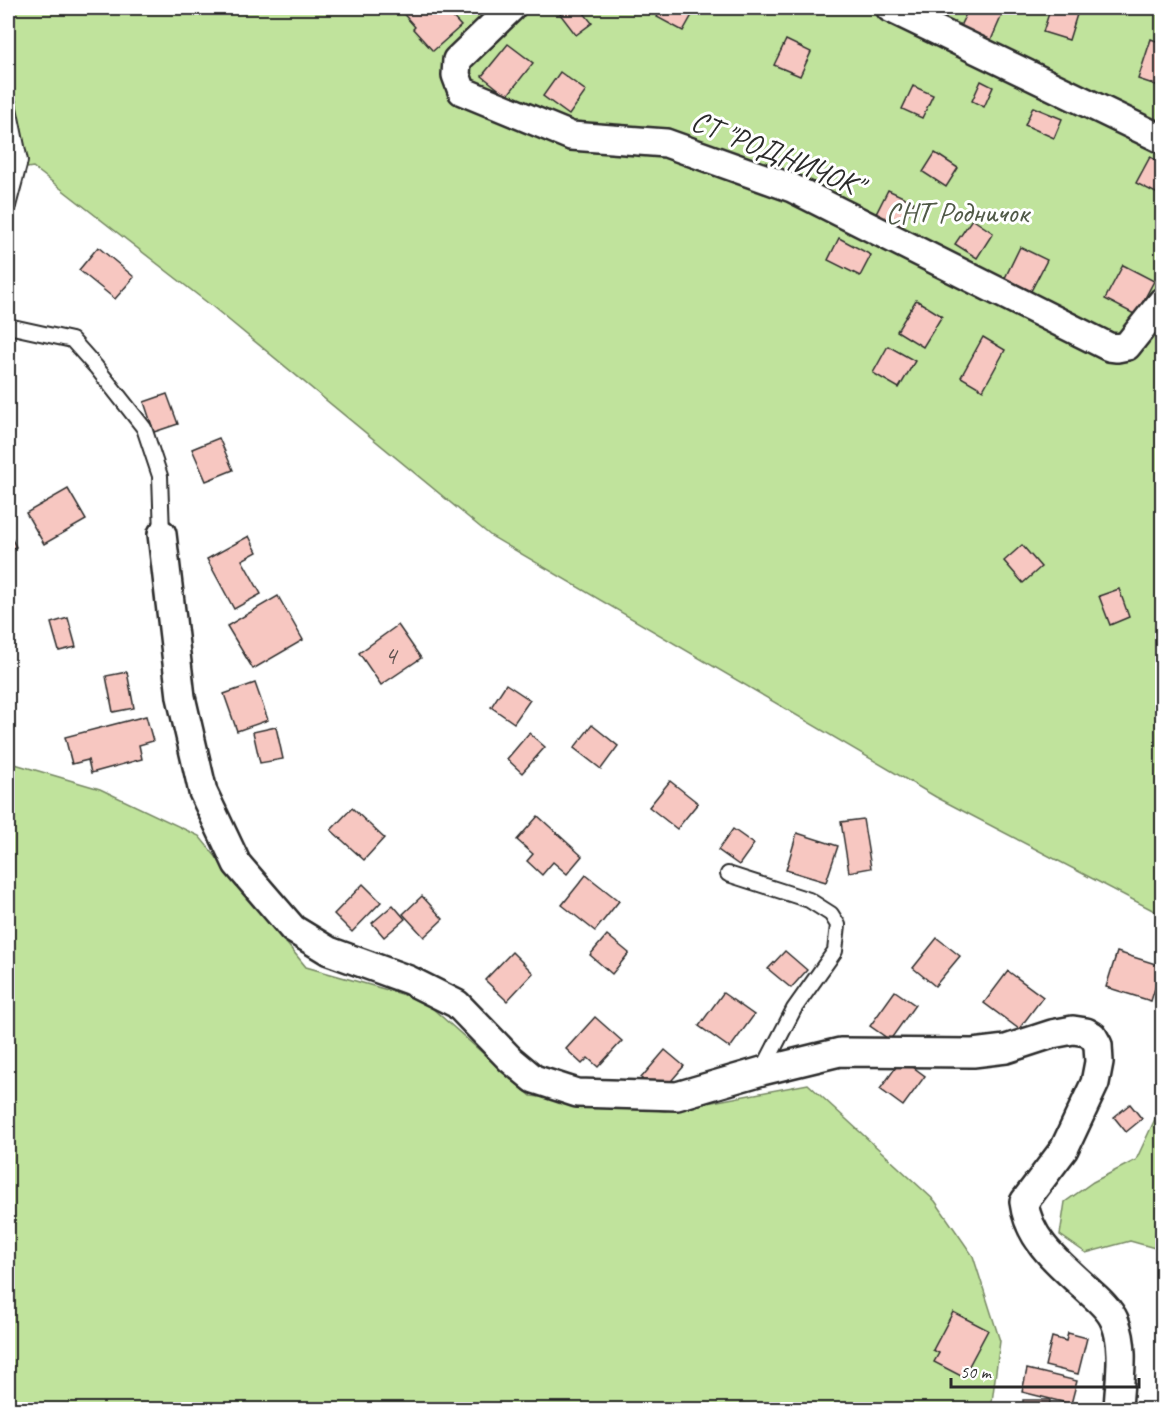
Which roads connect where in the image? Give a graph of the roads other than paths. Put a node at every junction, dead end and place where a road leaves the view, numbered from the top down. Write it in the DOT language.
graph roads {
  1 [pos="511,8"];
  2 [pos="890,8"];
  3 [pos="8,103"];
  4 [pos="1162,139"];
  5 [pos="8,206"];
  6 [pos="1162,302"];
  7 [pos="8,326"];
  8 [pos="162,534"];
  9 [pos="728,874"];
  10 [pos="762,1071"];
  11 [pos="1118,1410"];
  1 -- 6 [label="street, СТ \"РОДНИЧОК\""];
  2 -- 4 [label="street"];
  3 -- 5 [label="lane"];
  7 -- 8 [label="lane"];
  8 -- 10 [label="street"];
  9 -- 10 [label="lane"];
  10 -- 11 [label="street"];
}
